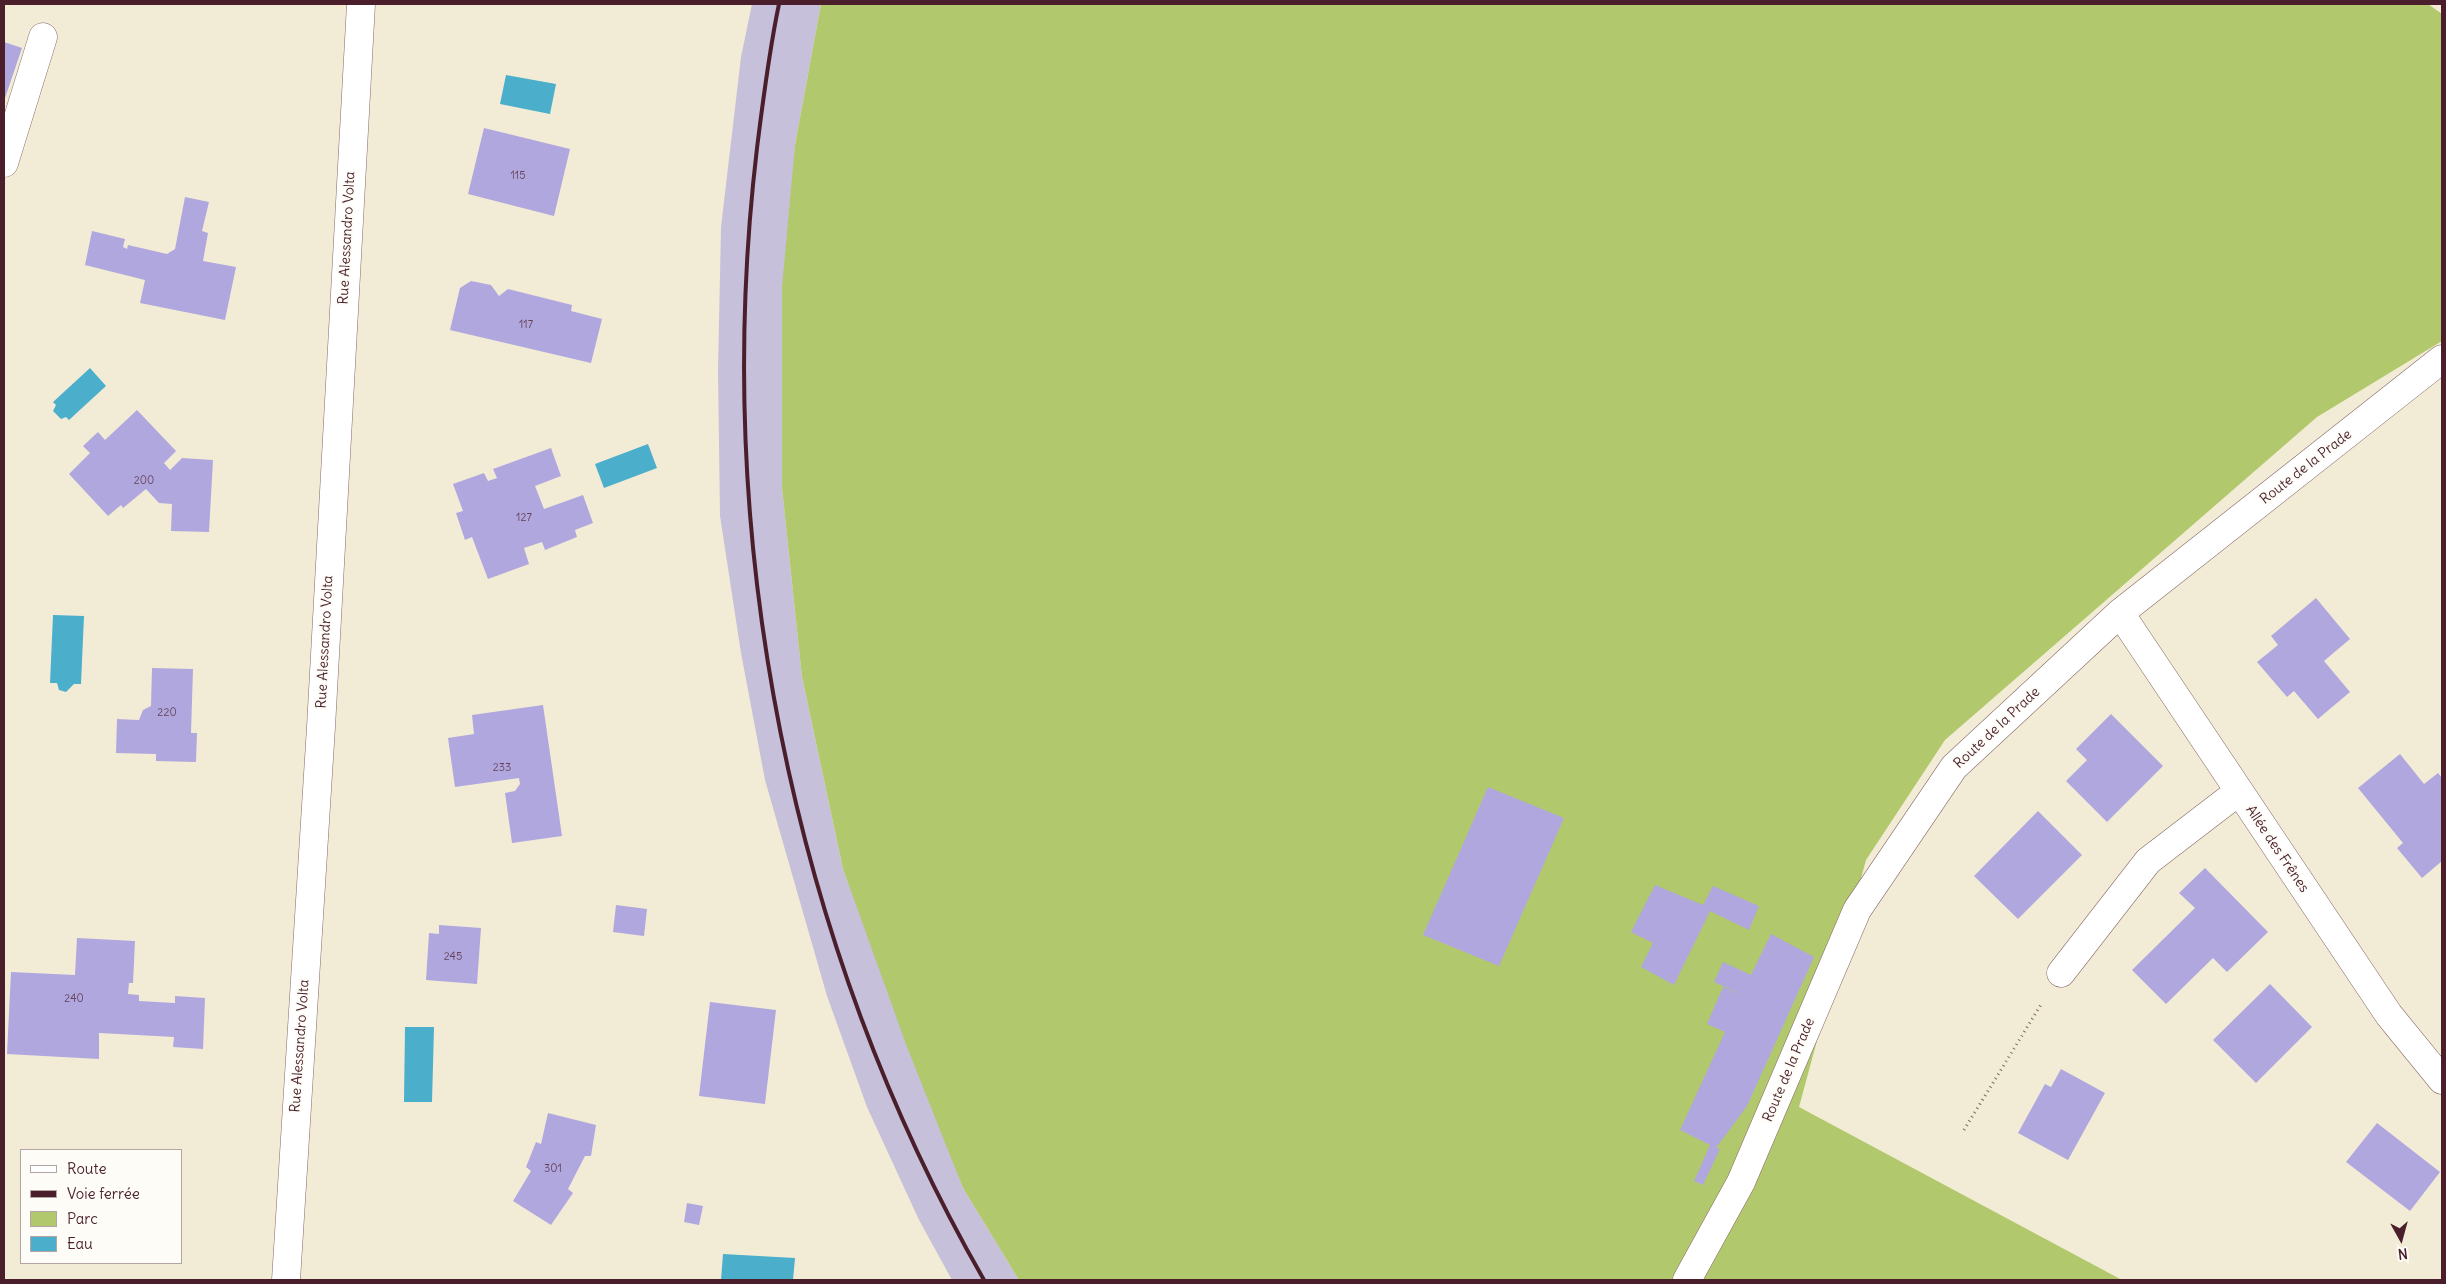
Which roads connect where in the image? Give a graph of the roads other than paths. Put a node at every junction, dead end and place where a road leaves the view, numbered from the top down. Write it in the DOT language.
graph roads {
  1 [pos="361,4"];
  2 [pos="43,37"];
  3 [pos="4,163"];
  4 [pos="2442,359"];
  5 [pos="2120,613"];
  6 [pos="2238,792"];
  7 [pos="2061,973"];
  8 [pos="2442,1080"];
  9 [pos="286,1280"];
  10 [pos="1687,1280"];
  1 -- 9 [label="street, Rue Alessandro Volta"];
  2 -- 3 [label="street"];
  4 -- 5 [label="street, Route de la Prade"];
  5 -- 6 [label="street, Allée des Frênes"];
  5 -- 10 [label="street, Route de la Prade"];
  6 -- 7 [label="street"];
  6 -- 8 [label="street, Allée des Frênes"];
}
